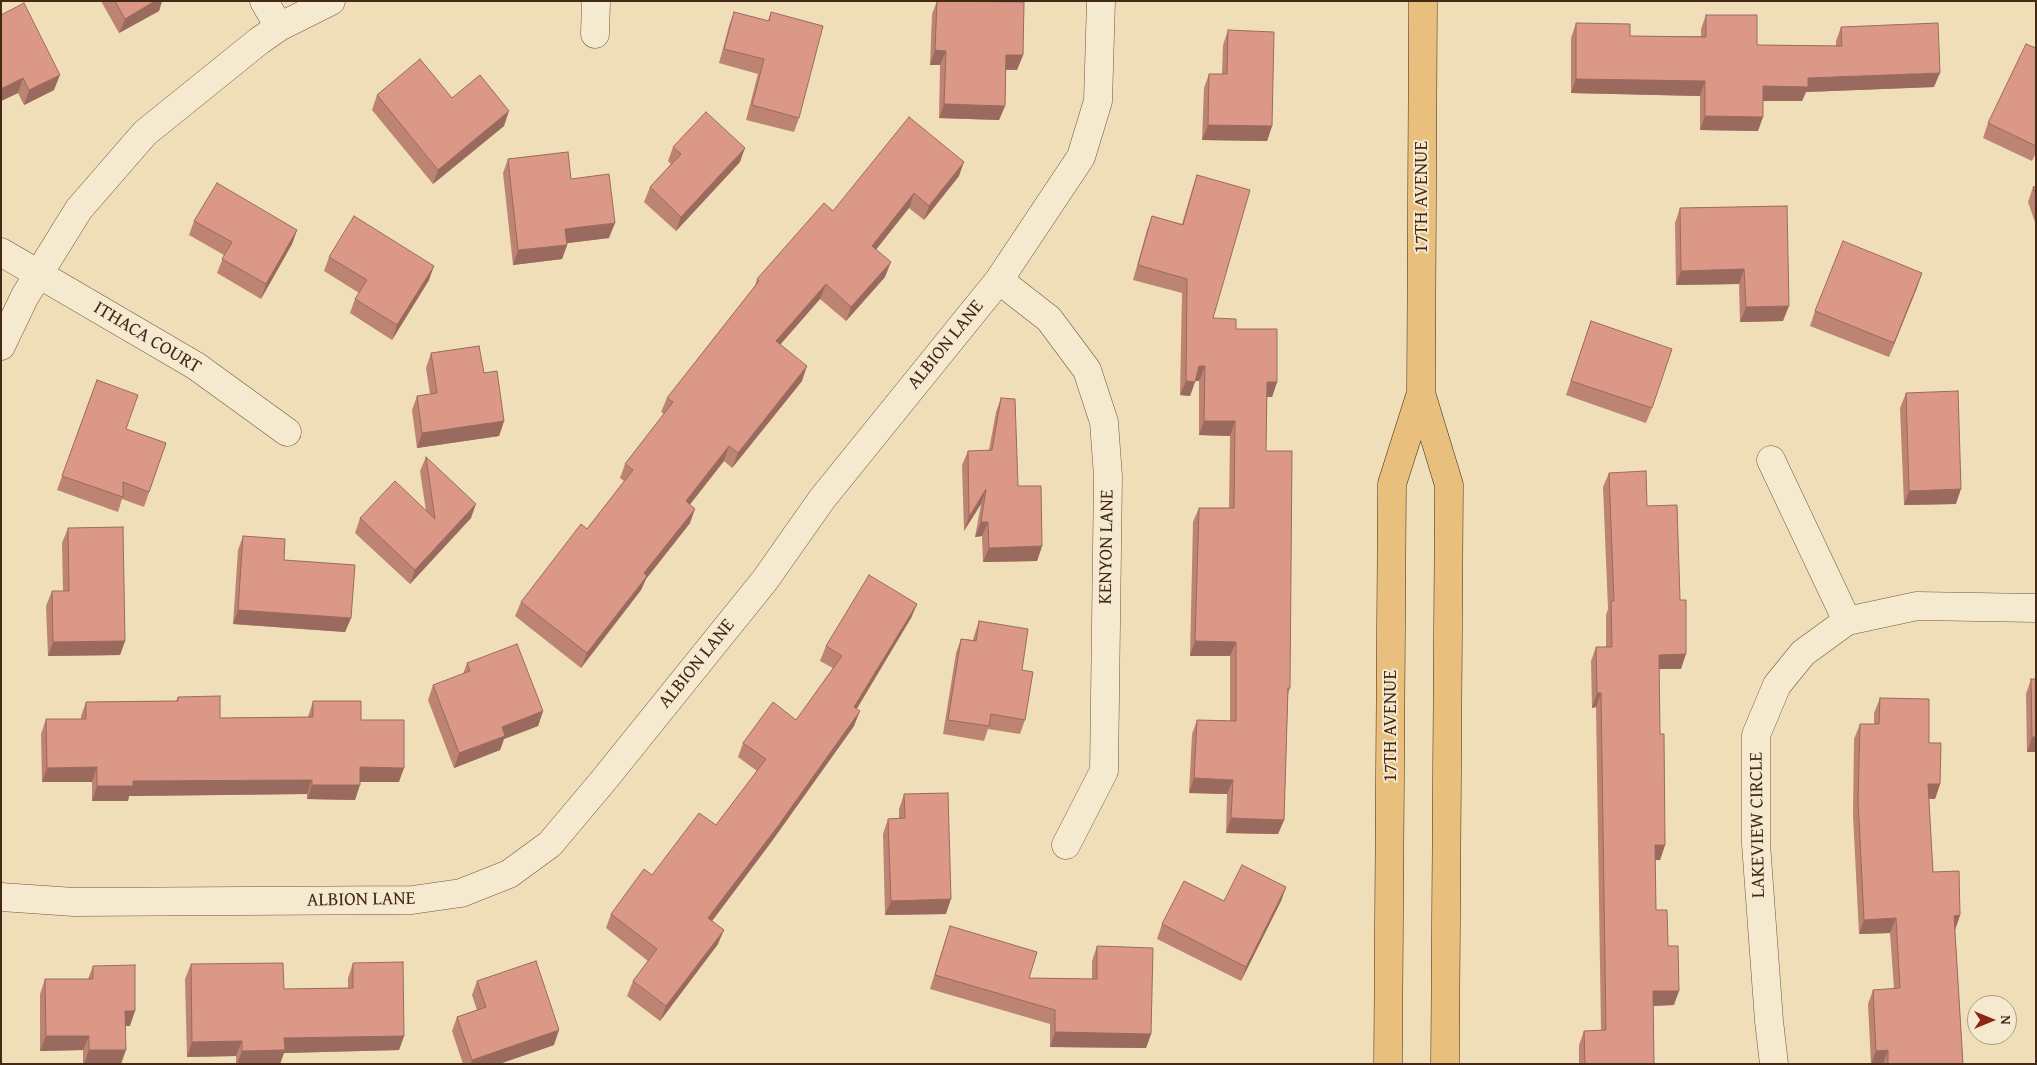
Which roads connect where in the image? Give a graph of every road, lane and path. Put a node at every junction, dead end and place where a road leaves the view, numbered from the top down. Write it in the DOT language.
graph roads {
  1 [pos="264,1"];
  2 [pos="331,1"];
  3 [pos="596,1"];
  4 [pos="1101,1"];
  5 [pos="1423,1"];
  6 [pos="279,27"];
  7 [pos="595,34"];
  8 [pos="1,252"];
  9 [pos="39,273"];
  10 [pos="999,280"];
  11 [pos="1,346"];
  12 [pos="1421,393"];
  13 [pos="287,432"];
  14 [pos="1771,460"];
  15 [pos="2036,608"];
  16 [pos="1847,622"];
  17 [pos="1066,845"];
  18 [pos="1,897"];
  19 [pos="1388,1064"];
  20 [pos="1445,1064"];
  21 [pos="1774,1064"];
  1 -- 6 [label="street"];
  2 -- 6 [label="street"];
  3 -- 7 [label="street"];
  4 -- 10 [label="street, ALBION LANE"];
  5 -- 12 [label="main road, 17TH AVENUE"];
  6 -- 9 [label="street"];
  8 -- 9 [label="street, ITHACA COURT"];
  9 -- 11 [label="street"];
  9 -- 13 [label="street, ITHACA COURT"];
  10 -- 17 [label="street, KENYON LANE"];
  10 -- 18 [label="street, ALBION LANE"];
  12 -- 19 [label="main road, 17TH AVENUE"];
  12 -- 20 [label="main road, 17TH AVENUE"];
  14 -- 16 [label="street"];
  15 -- 16 [label="street, LAKEVIEW CIRCLE"];
  16 -- 21 [label="street, LAKEVIEW CIRCLE"];
}
